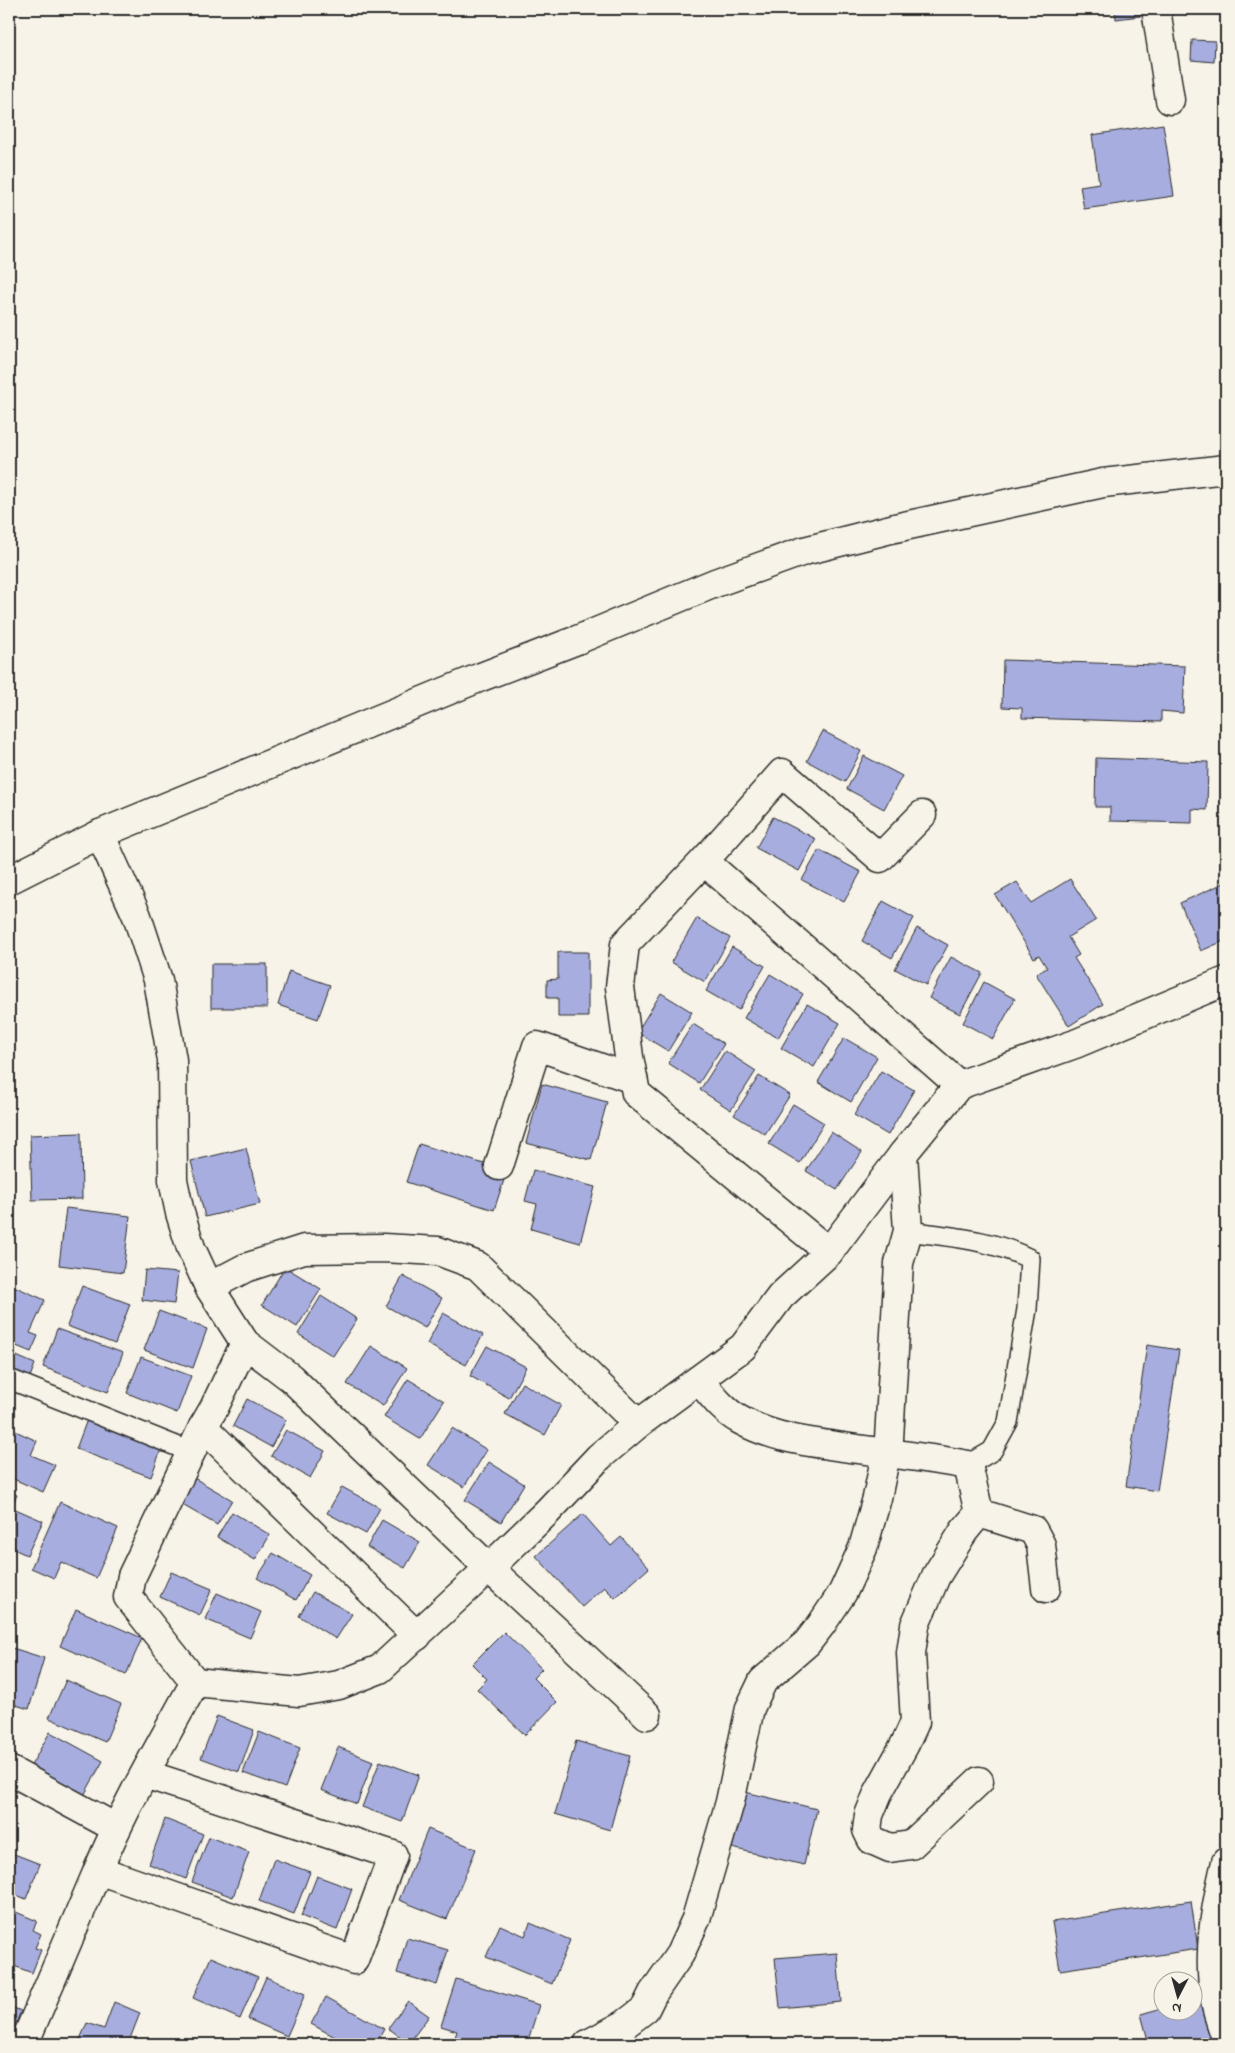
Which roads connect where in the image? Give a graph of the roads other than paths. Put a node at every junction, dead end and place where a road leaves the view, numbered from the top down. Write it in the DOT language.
graph roads {
  1 [pos="1156,9"];
  2 [pos="1170,100"];
  3 [pos="1226,469"];
  4 [pos="922,815"];
  5 [pos="100,834"];
  6 [pos="704,861"];
  7 [pos="9,880"];
  8 [pos="1226,981"];
  9 [pos="633,1079"];
  10 [pos="960,1085"];
  11 [pos="902,1154"];
  12 [pos="499,1166"];
  13 [pos="908,1231"];
  14 [pos="830,1252"];
  15 [pos="209,1286"];
  16 [pos="245,1343"];
  17 [pos="9,1378"];
  18 [pos="699,1380"];
  19 [pos="638,1424"];
  20 [pos="202,1427"];
  21 [pos="191,1452"];
  22 [pos="886,1452"];
  23 [pos="968,1465"];
  24 [pos="979,1513"];
  25 [pos="489,1568"];
  26 [pos="1046,1588"];
  27 [pos="417,1636"];
  28 [pos="195,1682"];
  29 [pos="647,1715"];
  30 [pos="9,1770"];
  31 [pos="144,1774"];
  32 [pos="979,1781"];
  33 [pos="116,1828"];
  34 [pos="1226,1862"];
  35 [pos="98,1870"];
  36 [pos="1226,2038"];
  37 [pos="24,2044"];
  38 [pos="588,2044"];
  1 -- 2 [label="street"];
  3 -- 5 [label="street"];
  4 -- 6 [label="street"];
  5 -- 7 [label="street"];
  5 -- 15 [label="street"];
  6 -- 9 [label="street"];
  6 -- 10 [label="street"];
  8 -- 10 [label="street"];
  9 -- 12 [label="street"];
  9 -- 14 [label="street"];
  10 -- 11 [label="street"];
  11 -- 13 [label="street"];
  11 -- 14 [label="street"];
  13 -- 22 [label="street"];
  13 -- 23 [label="lane"];
  14 -- 18 [label="street"];
  15 -- 16 [label="street"];
  15 -- 19 [label="street"];
  16 -- 20 [label="street"];
  16 -- 25 [label="street"];
  17 -- 21 [label="lane"];
  18 -- 19 [label="street"];
  18 -- 22 [label="street"];
  19 -- 25 [label="street"];
  20 -- 21 [label="street"];
  20 -- 27 [label="street"];
  21 -- 28 [label="street"];
  22 -- 23 [label="street"];
  22 -- 38 [label="street"];
  23 -- 24 [label="street"];
  24 -- 26 [label="street"];
  24 -- 32 [label="street"];
  25 -- 27 [label="street"];
  25 -- 29 [label="street"];
  27 -- 28 [label="street"];
  28 -- 31 [label="street"];
  30 -- 33 [label="street"];
  31 -- 33 [label="street"];
  31 -- 35 [label="street"];
  33 -- 35 [label="street"];
  34 -- 36 [label="street"];
  35 -- 37 [label="street"];
}
